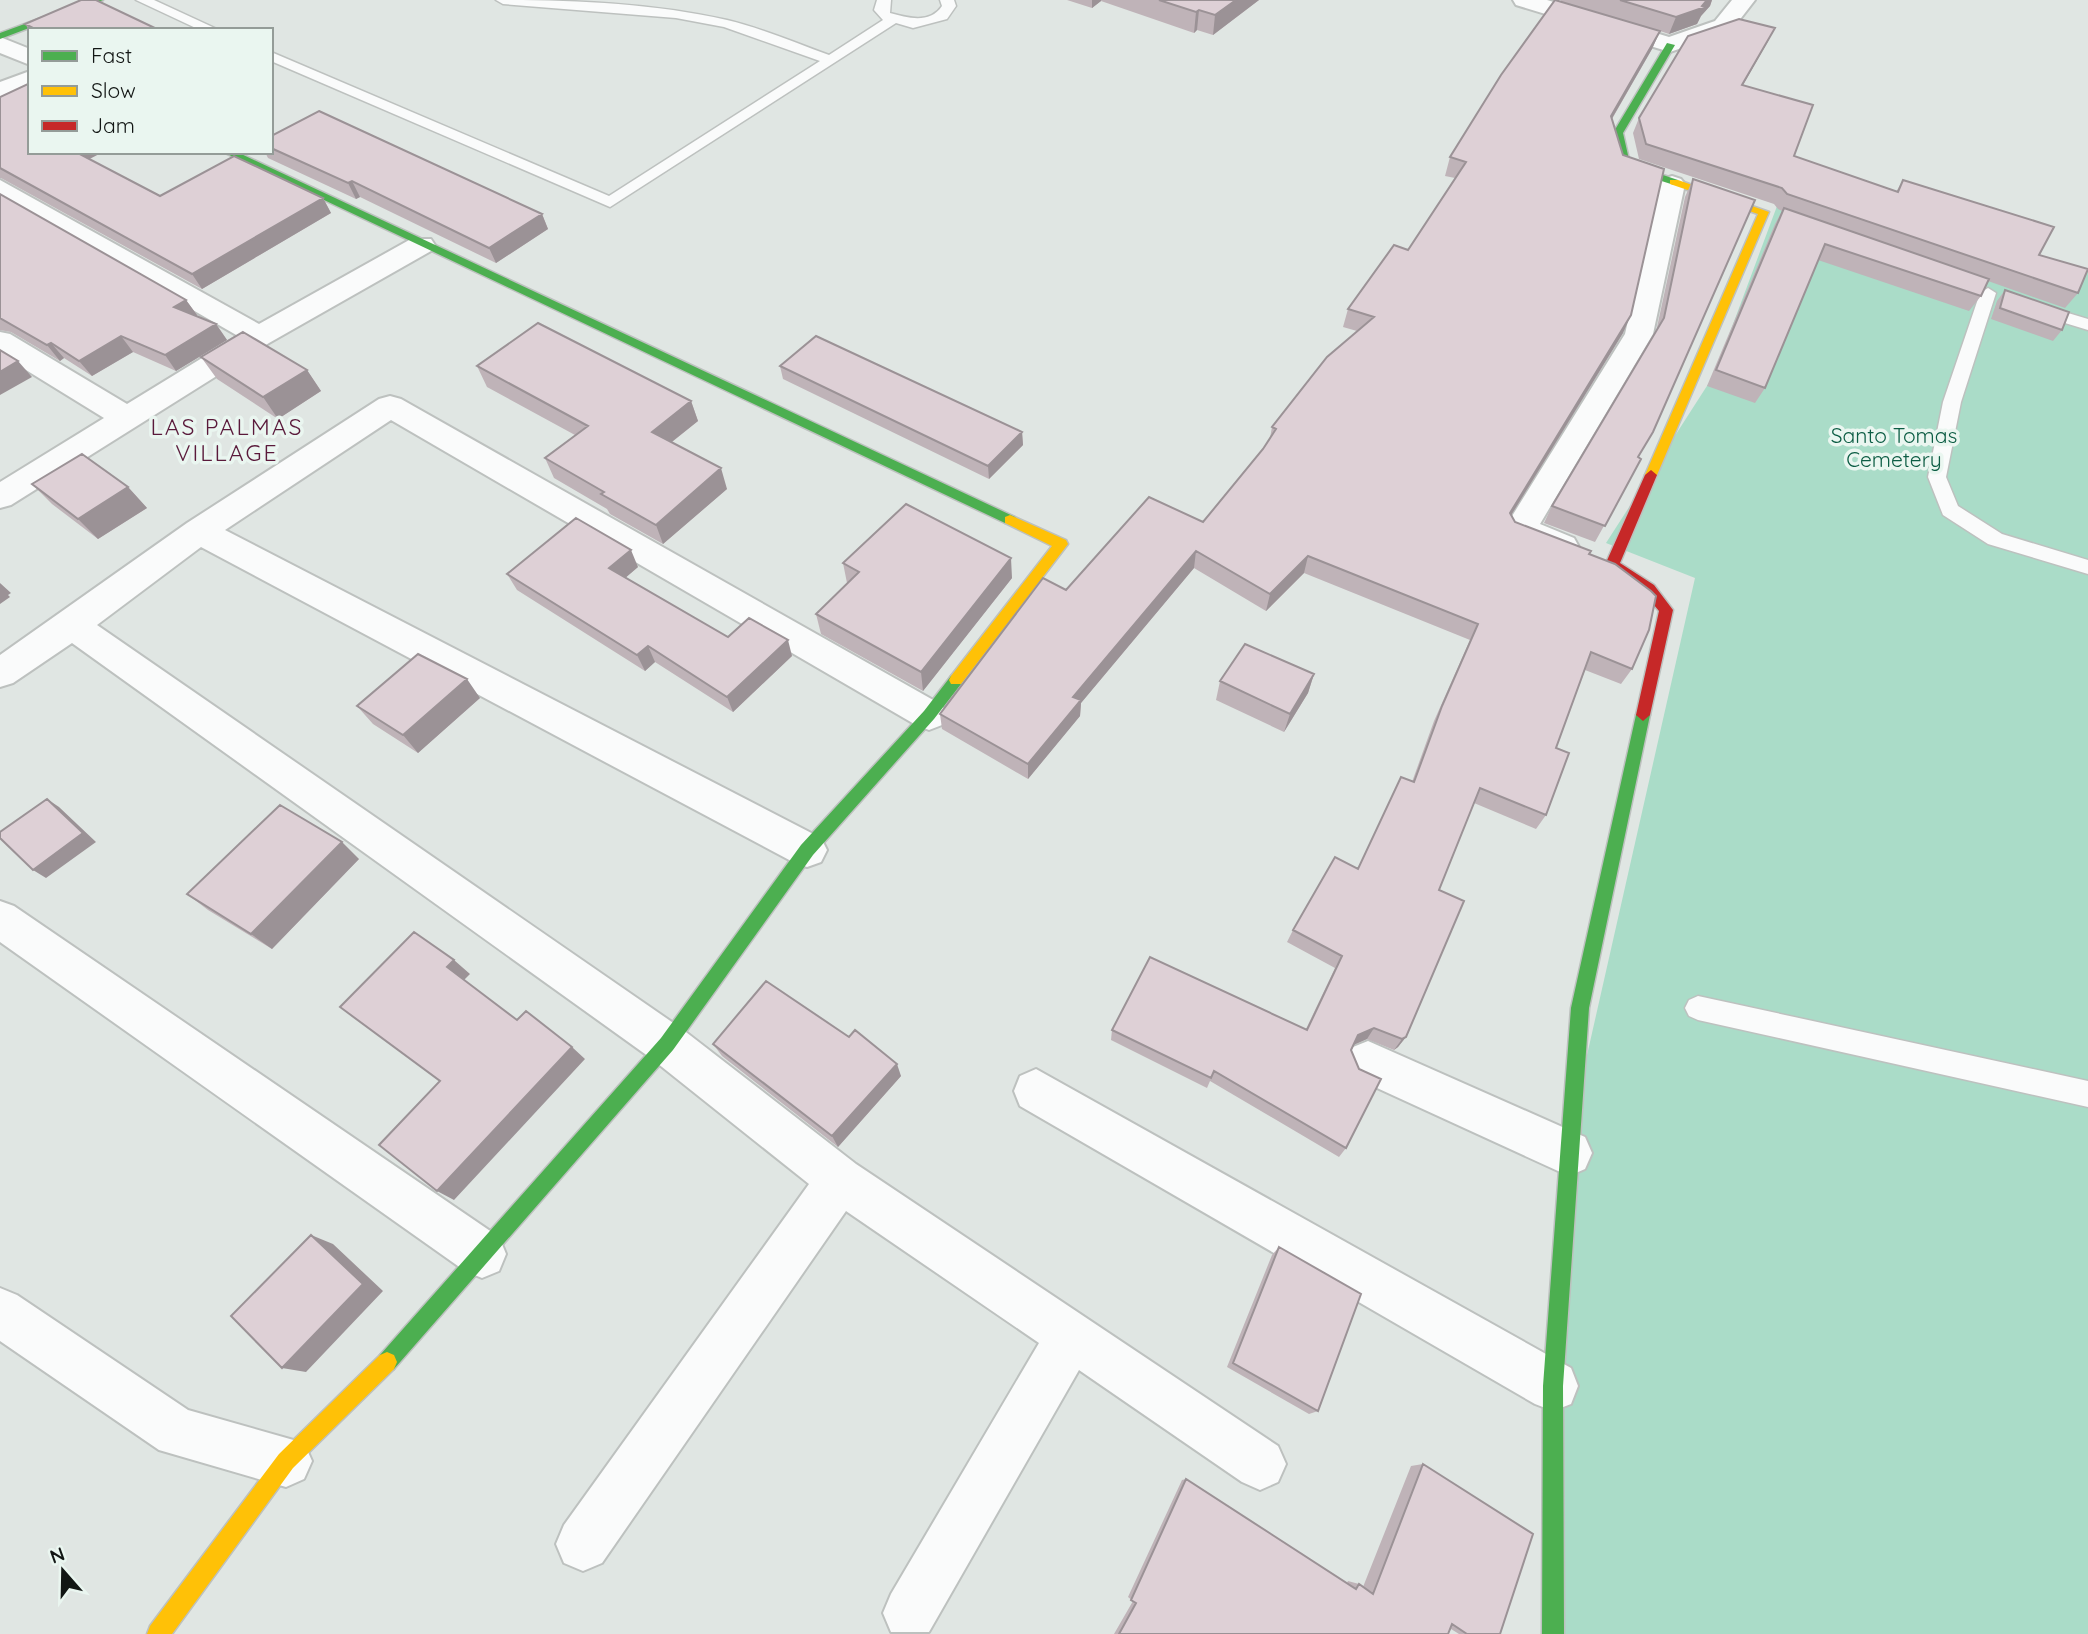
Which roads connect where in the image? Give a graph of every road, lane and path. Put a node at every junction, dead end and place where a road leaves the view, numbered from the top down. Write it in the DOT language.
graph roads {
  1 [pos="98,0"];
  2 [pos="143,0"];
  3 [pos="503,0"];
  4 [pos="884,0"];
  5 [pos="947,0"];
  6 [pos="1524,0"];
  7 [pos="1744,0"];
  8 [pos="595,4"];
  9 [pos="892,20"];
  10 [pos="207,28"];
  11 [pos="0,36"];
  12 [pos="0,44"];
  13 [pos="1670,45"];
  14 [pos="273,56"];
  15 [pos="28,57"];
  16 [pos="831,60"];
  17 [pos="28,79"];
  18 [pos="0,91"];
  19 [pos="232,154"];
  20 [pos="1672,184"];
  21 [pos="0,188"];
  22 [pos="1765,212"];
  23 [pos="1783,217"];
  24 [pos="421,245"];
  25 [pos="1988,293"];
  26 [pos="2026,305"];
  27 [pos="2088,326"];
  28 [pos="259,336"];
  29 [pos="0,341"];
  30 [pos="127,418"];
  31 [pos="0,497"];
  32 [pos="199,531"];
  33 [pos="1612,565"];
  34 [pos="2088,567"];
  35 [pos="72,625"];
  36 [pos="0,673"];
  37 [pos="929,715"];
  38 [pos="807,850"];
  39 [pos="0,919"];
  40 [pos="1698,1009"];
  41 [pos="667,1044"];
  42 [pos="1368,1062"];
  43 [pos="1036,1091"];
  44 [pos="2088,1094"];
  45 [pos="1569,1153"];
  46 [pos="840,1180"];
  47 [pos="482,1254"];
  48 [pos="0,1312"];
  49 [pos="1071,1336"];
  50 [pos="1553,1386"];
  51 [pos="286,1461"];
  52 [pos="1260,1464"];
  53 [pos="583,1544"];
  54 [pos="909,1614"];
  55 [pos="158,1634"];
  56 [pos="1553,1634"];
  1 -- 11 [label="street"];
  2 -- 10 [label="lane"];
  3 -- 8 [label="lane"];
  4 -- 9 [label="lane"];
  5 -- 9 [label="lane"];
  6 -- 13 [label="street"];
  7 -- 13 [label="street"];
  8 -- 16 [label="lane"];
  9 -- 16 [label="lane"];
  12 -- 15 [label="street"];
  13 -- 20 [label="street"];
  14 -- 16 [label="lane"];
  17 -- 18 [label="street"];
  19 -- 24 [label="street"];
  20 -- 22 [label="street"];
  20 -- 33 [label="street"];
  21 -- 28 [label="street"];
  22 -- 23 [label="lane"];
  22 -- 33 [label="street"];
  24 -- 28 [label="street"];
  24 -- 37 [label="street"];
  25 -- 34 [label="lane"];
  26 -- 27 [label="lane"];
  28 -- 30 [label="street"];
  29 -- 30 [label="street"];
  30 -- 31 [label="street"];
  32 -- 35 [label="street"];
  32 -- 37 [label="street"];
  32 -- 38 [label="street"];
  33 -- 45 [label="street"];
  35 -- 36 [label="street"];
  35 -- 41 [label="street"];
  37 -- 38 [label="street"];
  38 -- 41 [label="street"];
  39 -- 47 [label="street"];
  40 -- 44 [label="lane"];
  41 -- 46 [label="street"];
  41 -- 47 [label="street"];
  42 -- 45 [label="street"];
  43 -- 50 [label="street"];
  45 -- 50 [label="street"];
  46 -- 49 [label="street"];
  46 -- 53 [label="street"];
  47 -- 51 [label="street"];
  48 -- 51 [label="street"];
  49 -- 52 [label="street"];
  49 -- 54 [label="street"];
  50 -- 56 [label="street"];
  51 -- 55 [label="street"];
}
